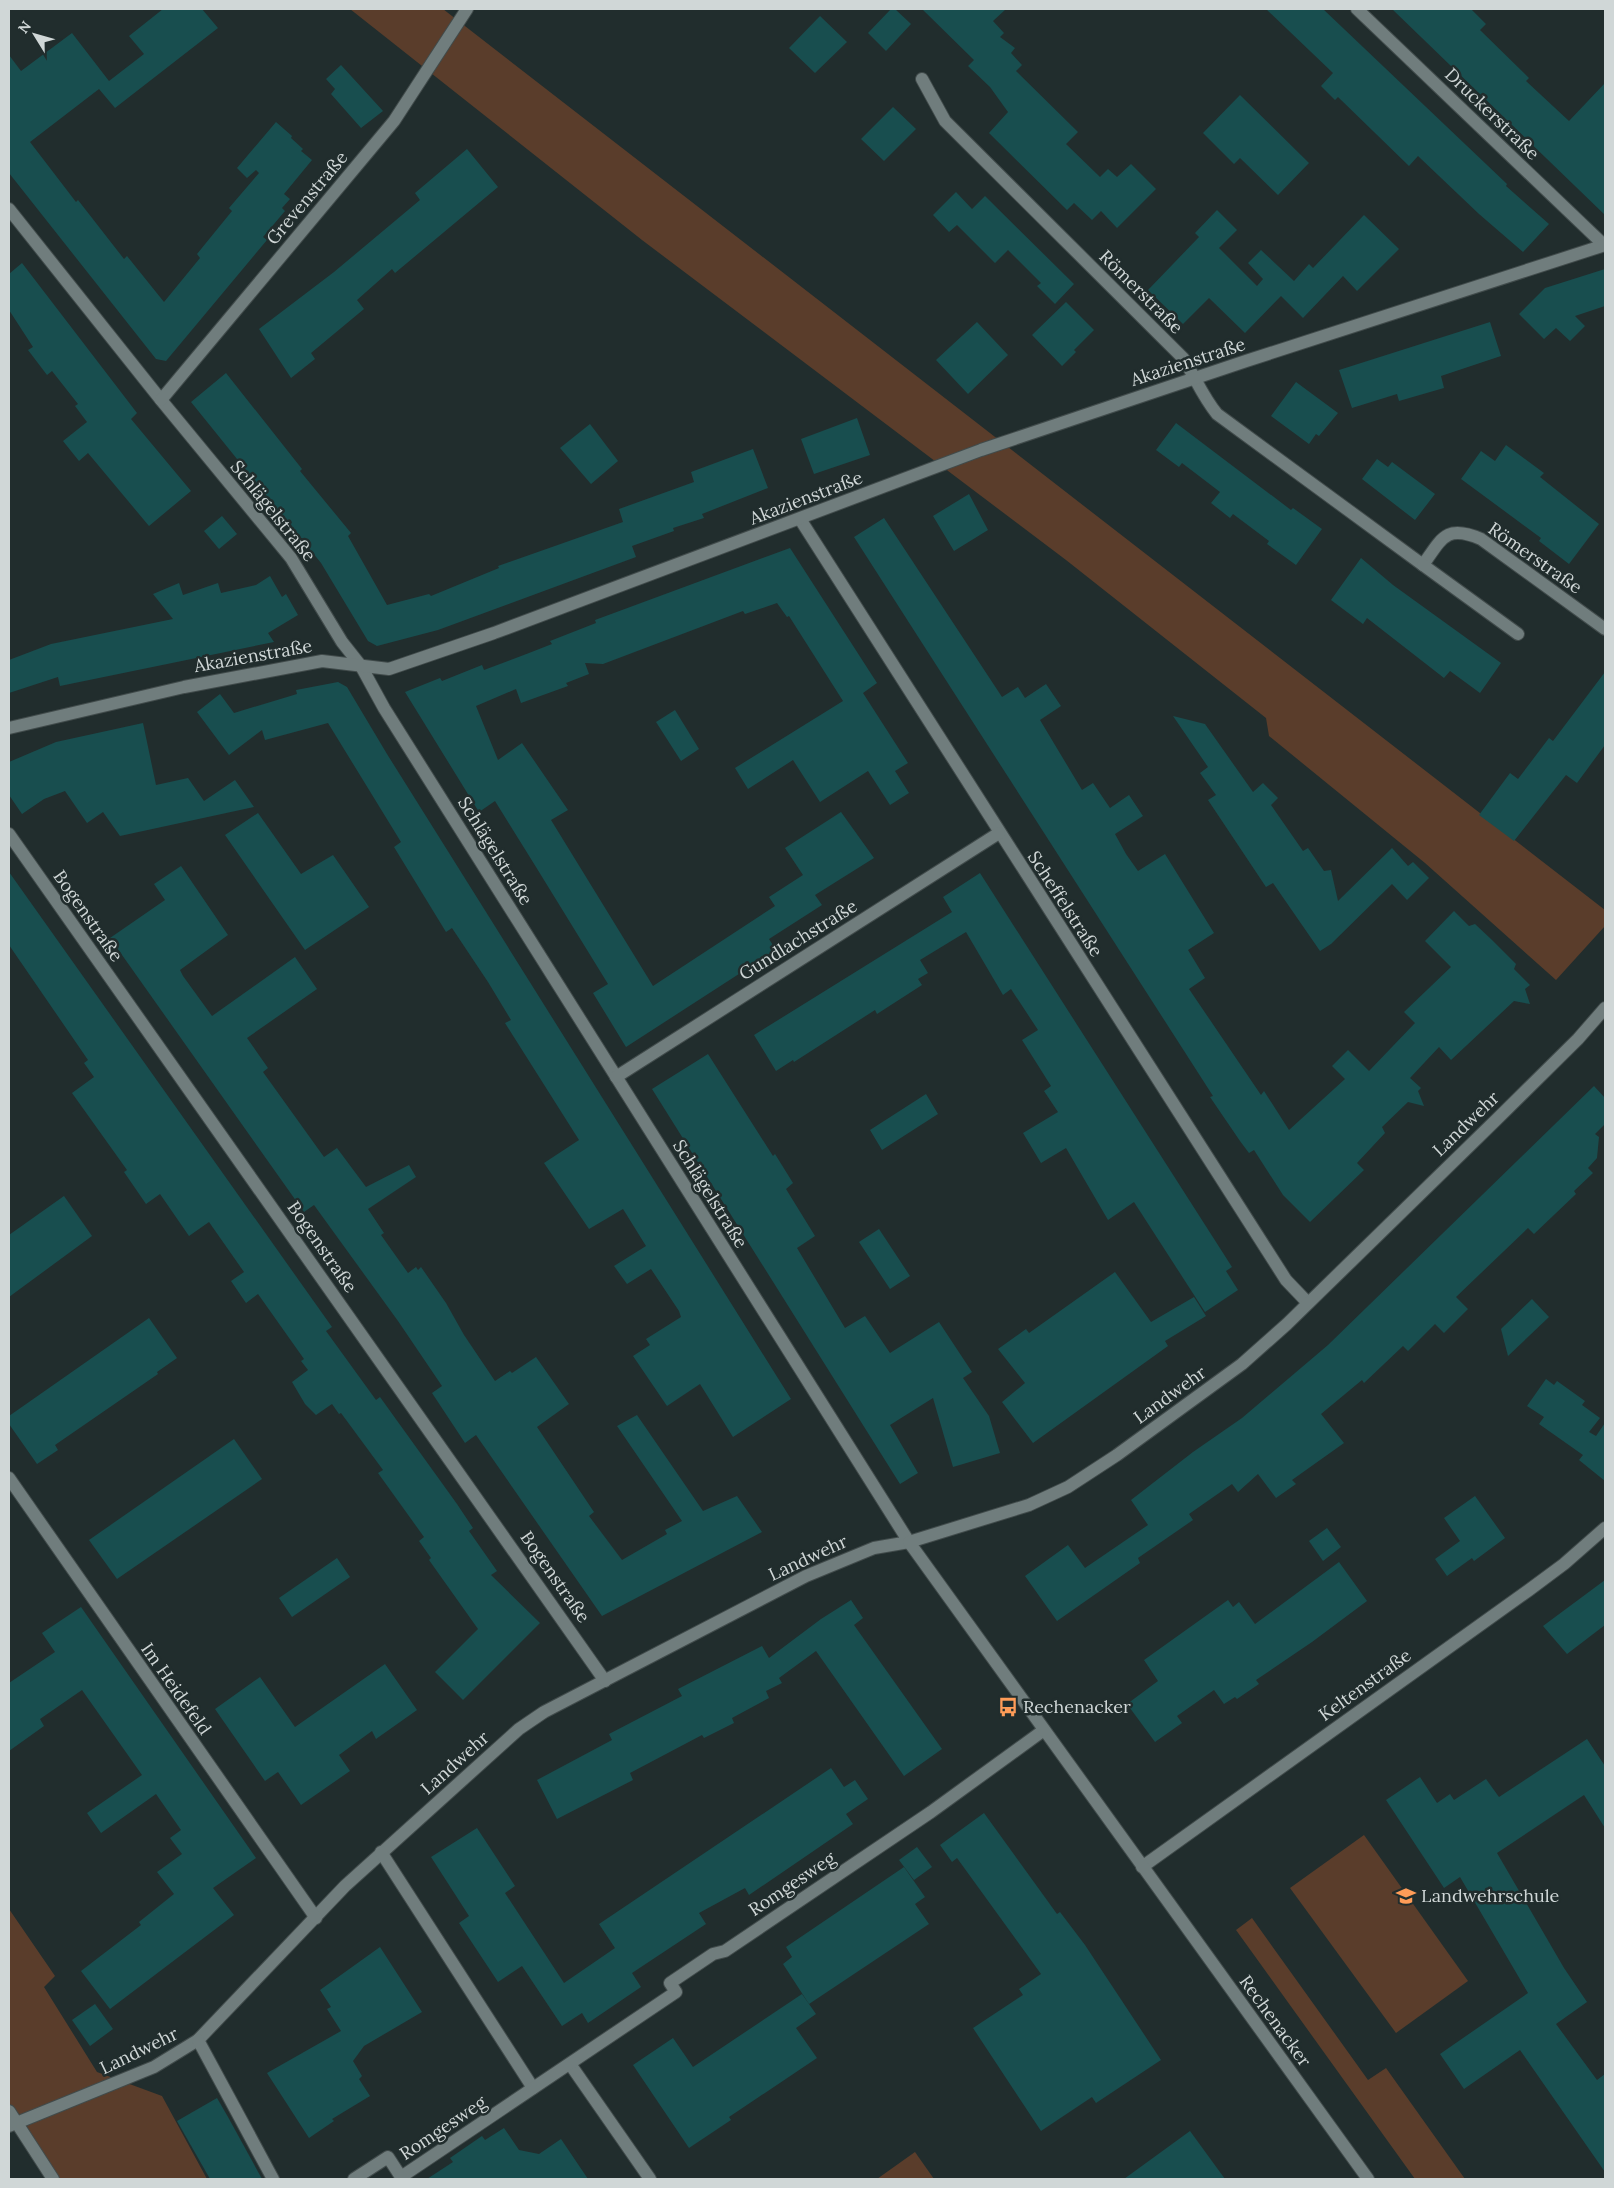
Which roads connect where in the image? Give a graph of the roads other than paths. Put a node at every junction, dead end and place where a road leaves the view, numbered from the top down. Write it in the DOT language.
graph roads {
  1 [pos="467,9"];
  2 [pos="1357,9"];
  3 [pos="922,79"];
  4 [pos="9,209"];
  5 [pos="1604,245"];
  6 [pos="1196,380"];
  7 [pos="161,400"];
  8 [pos="800,519"];
  9 [pos="1423,565"];
  10 [pos="1605,630"];
  11 [pos="1518,634"];
  12 [pos="361,666"];
  13 [pos="9,728"];
  14 [pos="999,833"];
  15 [pos="9,834"];
  16 [pos="1605,1008"];
  17 [pos="616,1077"];
  18 [pos="1308,1303"];
  19 [pos="9,1478"];
  20 [pos="1605,1528"];
  21 [pos="909,1542"];
  22 [pos="605,1680"];
  23 [pos="1044,1730"];
  24 [pos="381,1852"];
  25 [pos="1142,1867"];
  26 [pos="316,1918"];
  27 [pos="198,2040"];
  28 [pos="570,2064"];
  29 [pos="533,2088"];
  30 [pos="11,2120"];
  31 [pos="53,2179"];
  32 [pos="273,2179"];
  33 [pos="354,2179"];
  34 [pos="650,2179"];
  35 [pos="1368,2179"];
  1 -- 7 [label="street, Grevenstraße"];
  2 -- 5 [label="street, Druckerstraße"];
  3 -- 6 [label="street, Römerstraße"];
  4 -- 7 [label="street, Schlägelstraße"];
  5 -- 6 [label="street, Akazienstraße"];
  6 -- 8 [label="street, Akazienstraße"];
  6 -- 9 [label="street, Römerstraße"];
  7 -- 12 [label="street, Schlägelstraße"];
  8 -- 12 [label="street, Akazienstraße"];
  8 -- 14 [label="street, Scheffelstraße"];
  9 -- 10 [label="street, Römerstraße"];
  9 -- 11 [label="street, Römerstraße"];
  12 -- 13 [label="street, Akazienstraße"];
  12 -- 17 [label="street, Schlägelstraße"];
  14 -- 17 [label="street, Gundlachstraße"];
  14 -- 18 [label="street, Scheffelstraße"];
  15 -- 22 [label="street, Bogenstraße"];
  16 -- 18 [label="street, Landwehr"];
  17 -- 21 [label="street, Schlägelstraße"];
  18 -- 21 [label="street, Landwehr"];
  19 -- 26 [label="street, Im Heidefeld"];
  20 -- 25 [label="street, Keltenstraße"];
  21 -- 22 [label="street, Landwehr"];
  21 -- 23 [label="street, Rechenacker"];
  22 -- 24 [label="street, Landwehr"];
  23 -- 25 [label="street, Rechenacker"];
  23 -- 28 [label="street, Romgesweg"];
  24 -- 26 [label="street, Landwehr"];
  24 -- 29 [label="street"];
  25 -- 35 [label="street, Rechenacker"];
  26 -- 27 [label="street, Landwehr"];
  27 -- 30 [label="street, Landwehr"];
  27 -- 32 [label="street"];
  28 -- 29 [label="street, Romgesweg"];
  28 -- 34 [label="street"];
  29 -- 33 [label="street, Romgesweg"];
  30 -- 31 [label="street"];
}
